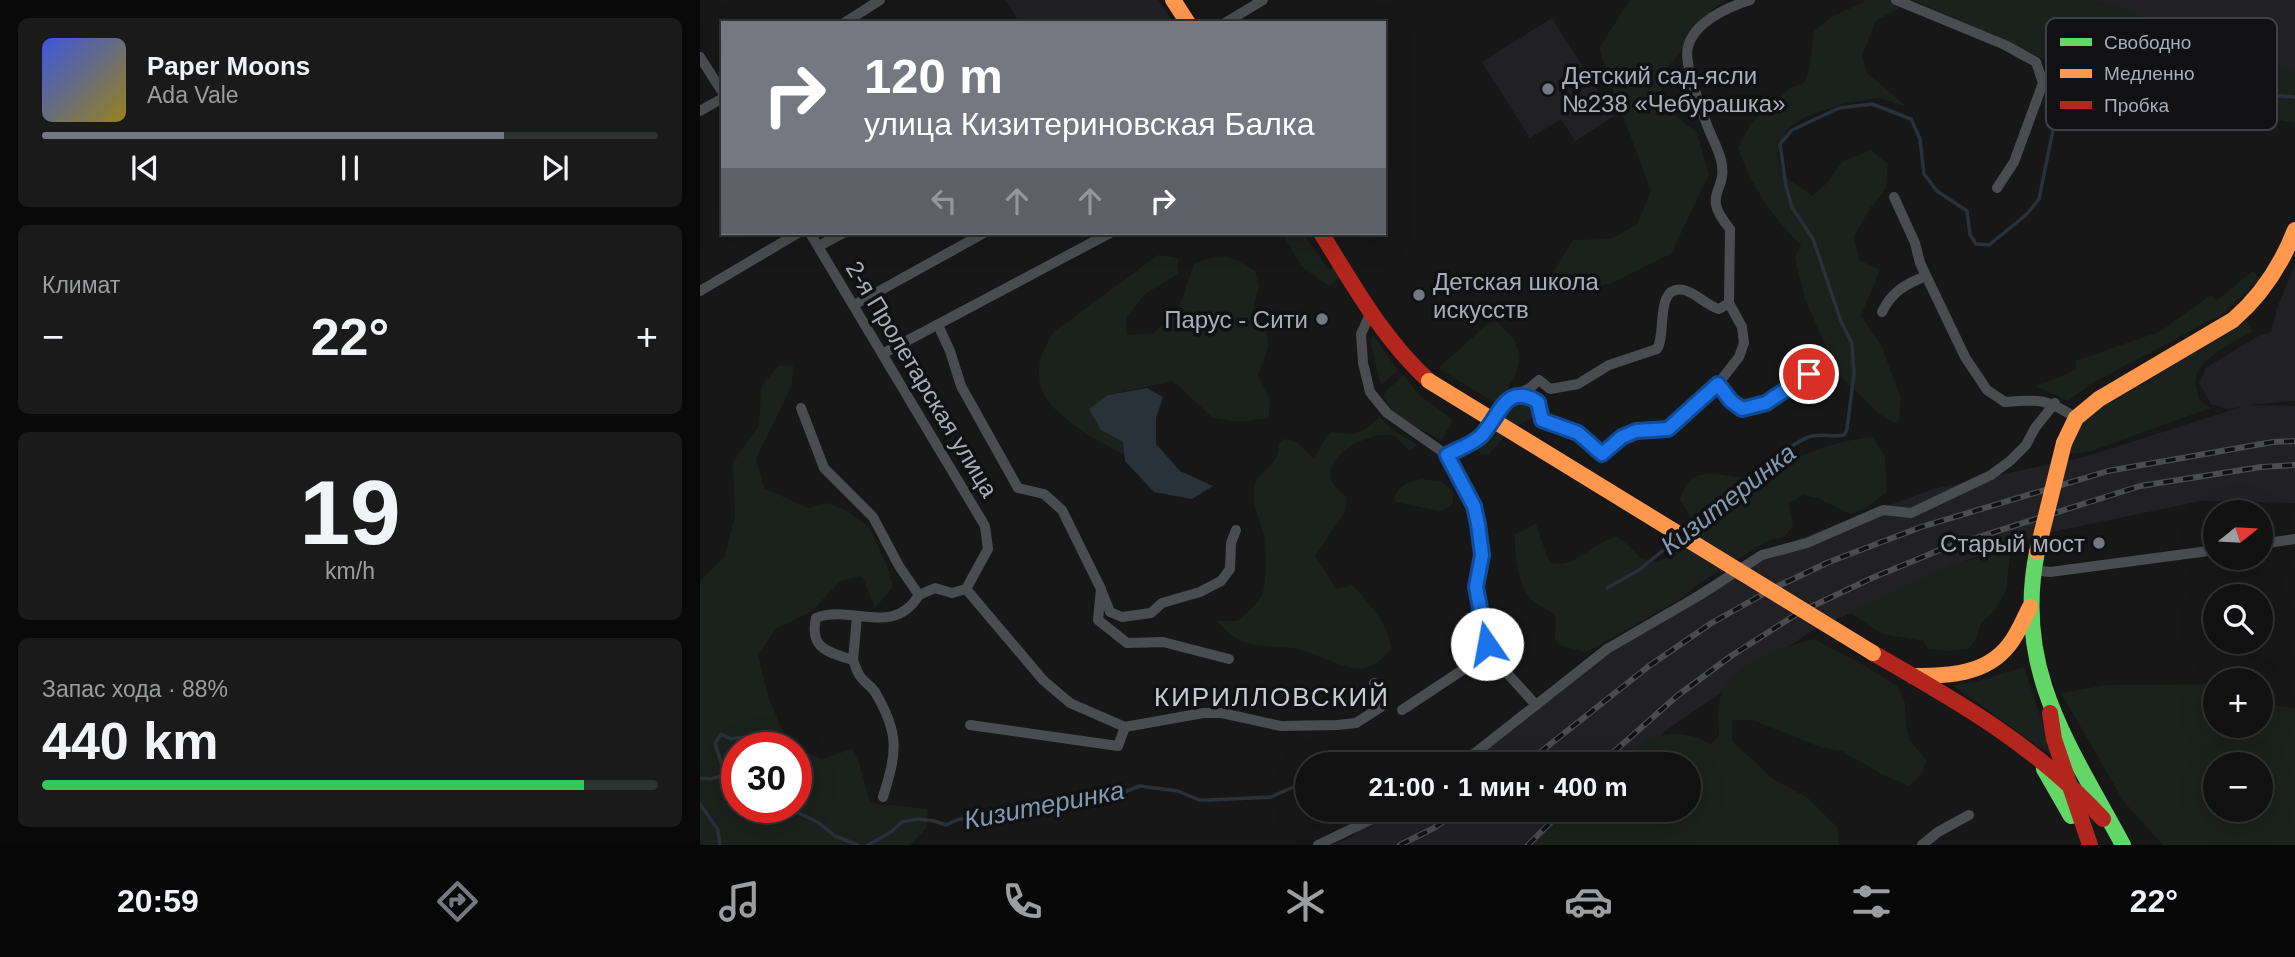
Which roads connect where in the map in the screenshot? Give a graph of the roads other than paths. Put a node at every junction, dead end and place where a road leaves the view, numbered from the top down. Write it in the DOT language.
graph roads {
  1 [pos="880,0"];
  2 [pos="1173,0"];
  3 [pos="1263,0"];
  4 [pos="1749,0"];
  5 [pos="1896,0"];
  6 [pos="847,21"];
  7 [pos="1187,21"];
  8 [pos="1228,21"];
  9 [pos="700,57"];
  10 [pos="721,92"];
  11 [pos="721,96"];
  12 [pos="700,111"];
  13 [pos="1997,188"];
  14 [pos="1894,197"];
  15 [pos="2295,230"];
  16 [pos="795,235"];
  17 [pos="811,235"];
  18 [pos="839,235"];
  19 [pos="980,235"];
  20 [pos="1106,235"];
  21 [pos="1322,235"];
  22 [pos="819,246"];
  23 [pos="1926,276"];
  24 [pos="700,291"];
  25 [pos="1729,303"];
  26 [pos="854,305"];
  27 [pos="1371,312"];
  28 [pos="1882,312"];
  29 [pos="938,326"];
  30 [pos="884,354"];
  31 [pos="1820,372"];
  32 [pos="1718,384"];
  33 [pos="1514,396"];
  34 [pos="2055,403"];
  35 [pos="800,408"];
  36 [pos="2076,418"];
  37 [pos="1447,455"];
  38 [pos="1236,530"];
  39 [pos="2295,539"];
  40 [pos="2273,542"];
  41 [pos="2203,552"];
  42 [pos="2033,570"];
  43 [pos="966,589"];
  44 [pos="1101,589"];
  45 [pos="919,594"];
  46 [pos="2031,605"];
  47 [pos="857,616"];
  48 [pos="1487,644"];
  49 [pos="1229,659"];
  50 [pos="853,660"];
  51 [pos="1913,676"];
  52 [pos="1374,683"];
  53 [pos="2048,697"];
  54 [pos="1536,705"];
  55 [pos="1402,710"];
  56 [pos="970,725"];
  57 [pos="1125,727"];
  58 [pos="1476,752"];
  59 [pos="2035,755"];
  60 [pos="2068,782"];
  61 [pos="883,797"];
  62 [pos="1969,815"];
  63 [pos="1366,822"];
  64 [pos="2120,839"];
  65 [pos="1318,845"];
  66 [pos="1922,845"];
  67 [pos="2085,845"];
  68 [pos="2092,845"];
  1 -- 6 [label="street"];
  2 -- 7 [label="main road"];
  3 -- 8 [label="street"];
  4 -- 25 [label="street"];
  5 -- 13 [label="street"];
  9 -- 10 [label="street"];
  11 -- 12 [label="street"];
  14 -- 23 [label="street"];
  15 -- 36 [label="main road"];
  16 -- 24 [label="street"];
  17 -- 22 [label="street, 2-я Пролетарская улица"];
  18 -- 22 [label="street"];
  19 -- 26 [label="street"];
  20 -- 29 [label="street"];
  21 -- 27 [label="main road"];
  22 -- 26 [label="street, 2-я Пролетарская улица"];
  23 -- 28 [label="street"];
  23 -- 34 [label="street"];
  25 -- 32 [label="street"];
  25 -- 33 [label="street"];
  26 -- 30 [label="street, 2-я Пролетарская улица"];
  27 -- 37 [label="street"];
  27 -- 51 [label="main road, bridge"];
  29 -- 30 [label="street"];
  29 -- 44 [label="street"];
  30 -- 43 [label="street, 2-я Пролетарская улица"];
  31 -- 32 [label="street"];
  32 -- 33 [label="street"];
  33 -- 37 [label="street"];
  34 -- 36 [label="street"];
  34 -- 54 [label="street"];
  35 -- 45 [label="street"];
  36 -- 42 [label="main road, bridge"];
  37 -- 48 [label="street"];
  38 -- 44 [label="street"];
  39 -- 40 [label="street"];
  41 -- 42 [label="street"];
  42 -- 46 [label="main road"];
  43 -- 45 [label="street"];
  43 -- 57 [label="street"];
  44 -- 49 [label="street"];
  45 -- 47 [label="street"];
  46 -- 51 [label="main road"];
  46 -- 53 [label="main road"];
  47 -- 50 [label="street"];
  47 -- 50 [label="street"];
  48 -- 54 [label="street"];
  48 -- 55 [label="street"];
  50 -- 61 [label="street"];
  51 -- 59 [label="main road"];
  52 -- 57 [label="street"];
  53 -- 60 [label="main road"];
  53 -- 64 [label="main road"];
  54 -- 58 [label="street"];
  56 -- 57 [label="street"];
  59 -- 60 [label="main road"];
  59 -- 67 [label="main road"];
  60 -- 64 [label="main road"];
  60 -- 68 [label="main road"];
  62 -- 66 [label="street"];
  63 -- 65 [label="street"];
  64 -- 68 [label="main road"];
}
